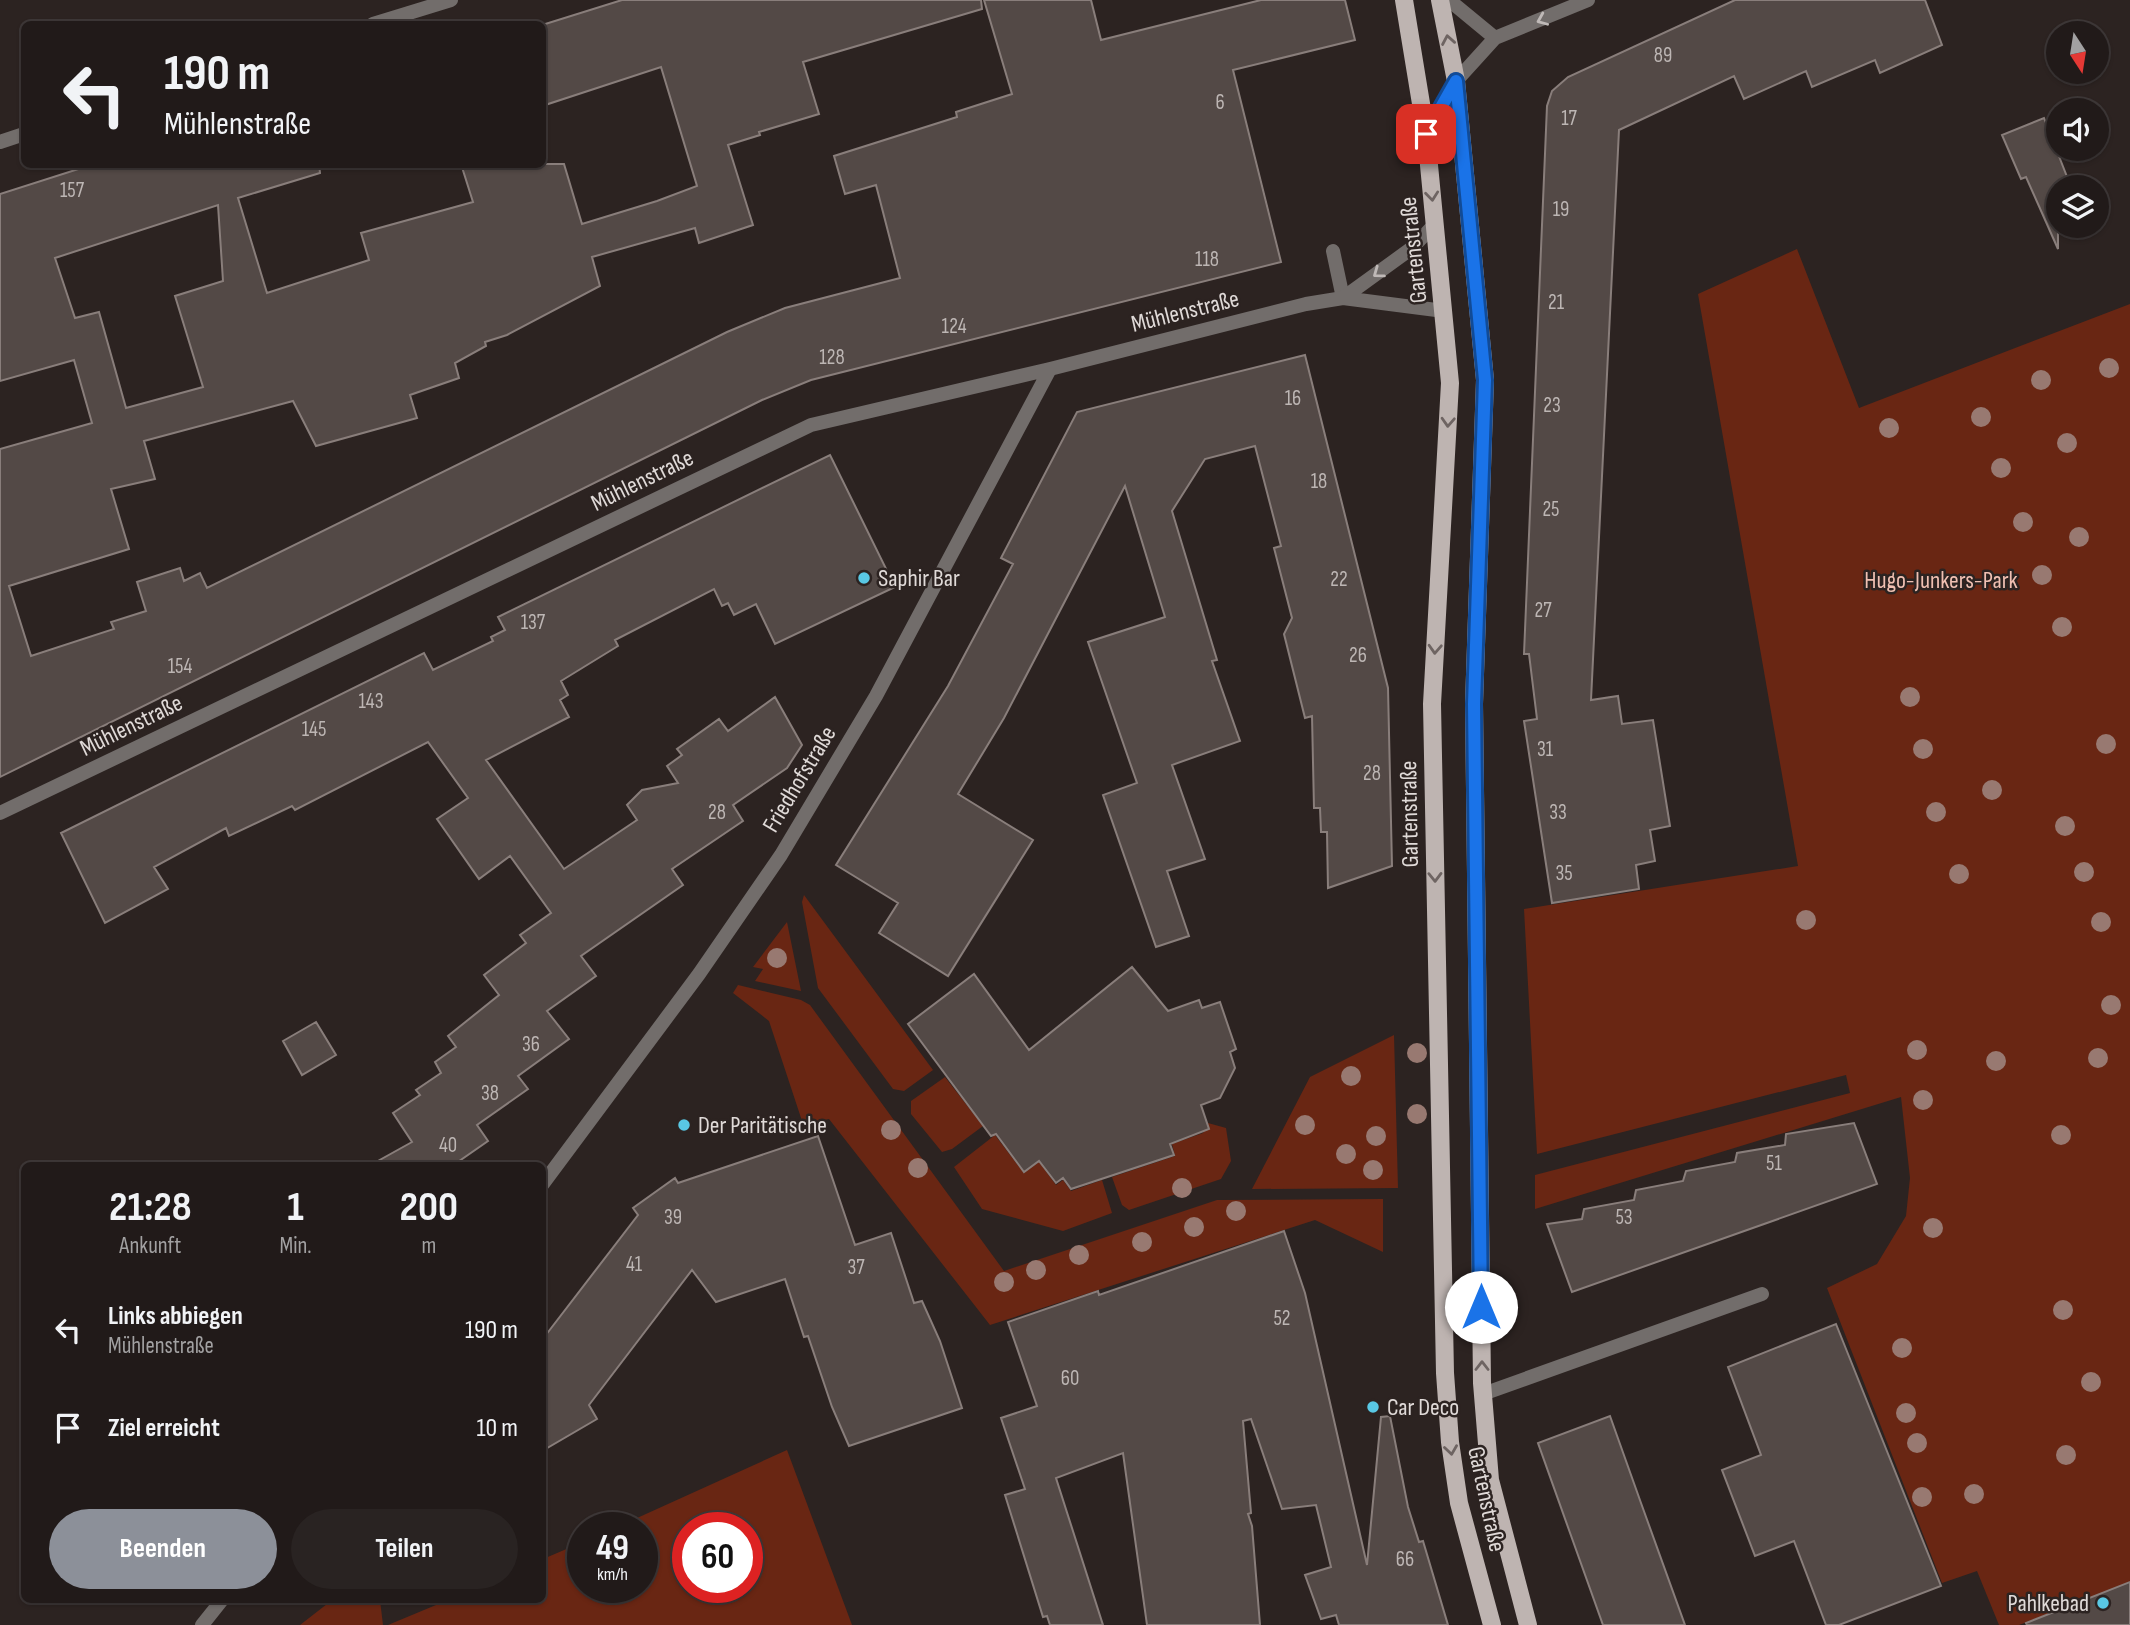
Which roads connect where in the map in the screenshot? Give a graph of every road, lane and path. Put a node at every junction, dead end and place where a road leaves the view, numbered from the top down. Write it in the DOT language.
graph roads {
  1 [pos="451,0"];
  2 [pos="1404,0"];
  3 [pos="1440,0"];
  4 [pos="1449,0"];
  5 [pos="1588,0"];
  6 [pos="383,21"];
  7 [pos="1495,38"];
  8 [pos="1456,81"];
  9 [pos="1426,134"];
  10 [pos="21,135"];
  11 [pos="0,142"];
  12 [pos="1435,224"];
  13 [pos="1333,251"];
  14 [pos="1343,298"];
  15 [pos="1444,311"];
  16 [pos="1050,369"];
  17 [pos="0,813"];
  18 [pos="546,1180"];
  19 [pos="1762,1294"];
  20 [pos="1483,1394"];
  21 [pos="220,1603"];
  22 [pos="202,1625"];
  23 [pos="1492,1625"];
  24 [pos="1528,1625"];
  1 -- 6 [label="street"];
  2 -- 9 [label="main road, Gartenstraße"];
  8 -- 3 [label="main road, Gartenstraße, one-way"];
  4 -- 7 [label="street"];
  5 -- 7 [label="street, one-way"];
  7 -- 8 [label="street"];
  8 -- 9 [label="street"];
  20 -- 8 [label="main road, Gartenstraße, one-way"];
  9 -- 12 [label="main road, Gartenstraße, one-way"];
  10 -- 11 [label="street"];
  12 -- 14 [label="street, Mühlenstraße, one-way"];
  12 -- 15 [label="main road, Gartenstraße"];
  13 -- 14 [label="street"];
  14 -- 15 [label="street, Mühlenstraße"];
  14 -- 16 [label="street, Mühlenstraße"];
  15 -- 23 [label="main road, Gartenstraße, one-way"];
  16 -- 17 [label="street, Mühlenstraße"];
  16 -- 18 [label="street, Friedhofstraße"];
  19 -- 20 [label="street"];
  20 -- 24 [label="main road, Gartenstraße"];
  21 -- 22 [label="street"];
}
